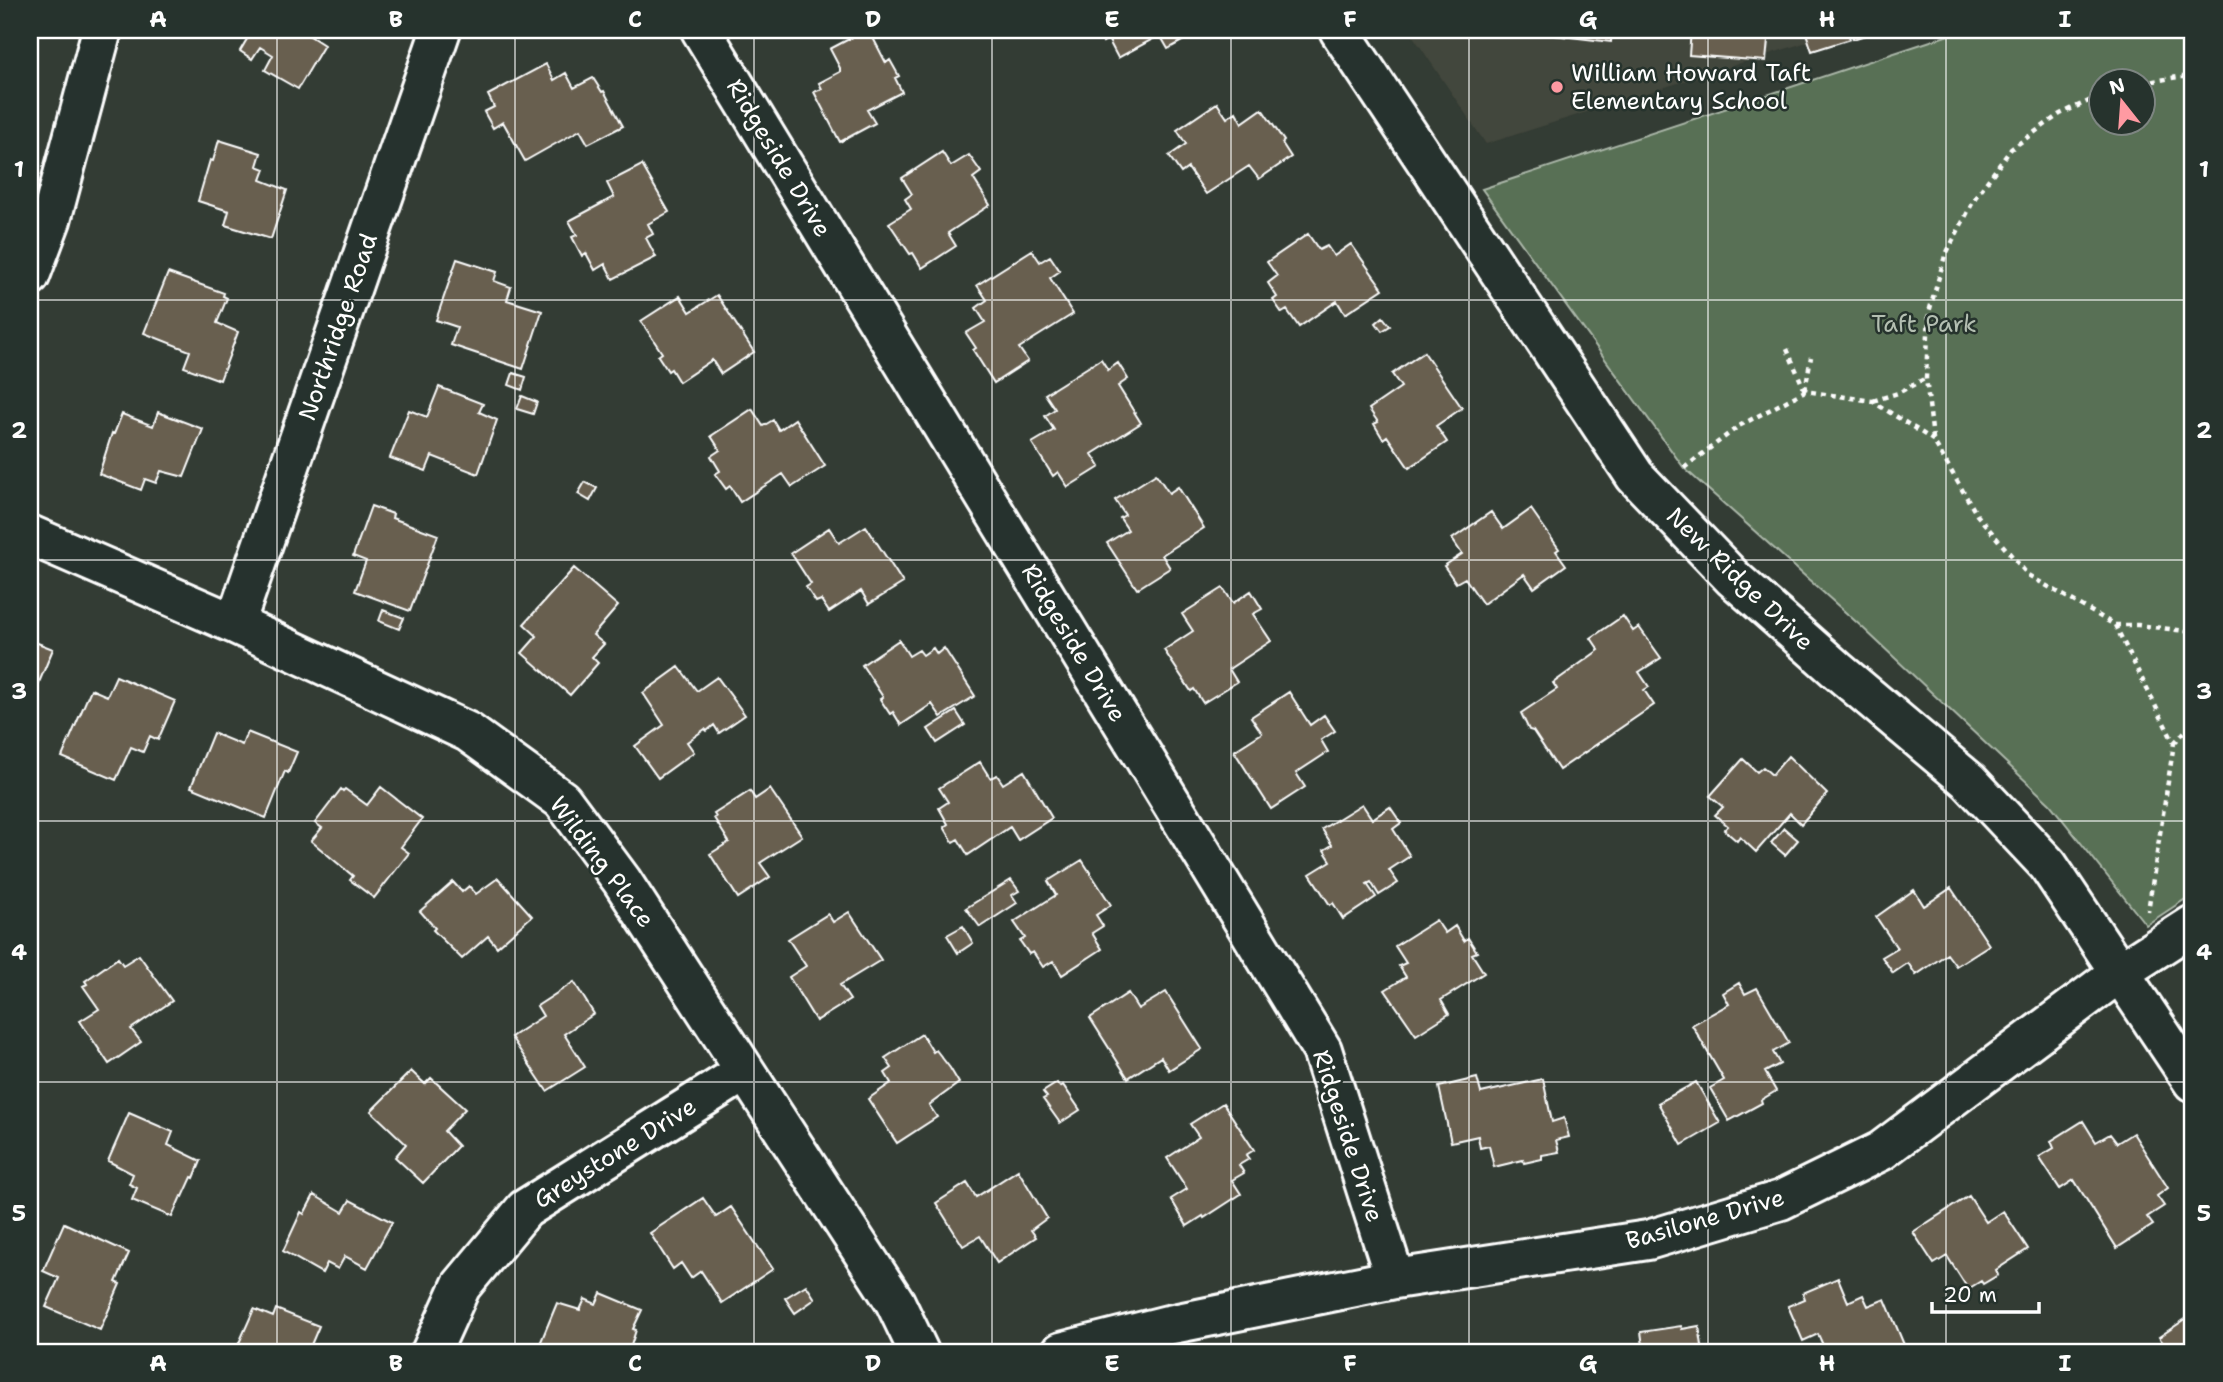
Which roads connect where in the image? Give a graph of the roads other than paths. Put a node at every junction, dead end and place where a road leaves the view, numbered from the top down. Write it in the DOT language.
graph roads {
  1 [pos="102,30"];
  2 [pos="441,30"];
  3 [pos="701,30"];
  4 [pos="1339,30"];
  5 [pos="30,276"];
  6 [pos="30,535"];
  7 [pos="235,624"];
  8 [pos="2193,925"];
  9 [pos="2120,972"];
  10 [pos="744,1072"];
  11 [pos="2193,1082"];
  12 [pos="1395,1279"];
  13 [pos="431,1352"];
  14 [pos="919,1352"];
  15 [pos="1061,1352"];
  1 -- 5 [label="street"];
  2 -- 7 [label="street, Northridge Road"];
  3 -- 12 [label="street, Ridgeside Drive"];
  4 -- 9 [label="street, New Ridge Drive"];
  6 -- 7 [label="street, Wilding Place"];
  7 -- 10 [label="street, Wilding Place"];
  8 -- 9 [label="street, Basilone Drive"];
  9 -- 11 [label="street, New Ridge Drive"];
  9 -- 12 [label="street, Basilone Drive"];
  10 -- 13 [label="street, Greystone Drive"];
  10 -- 14 [label="street, Wilding Place"];
  12 -- 15 [label="street, Basilone Drive"];
}
